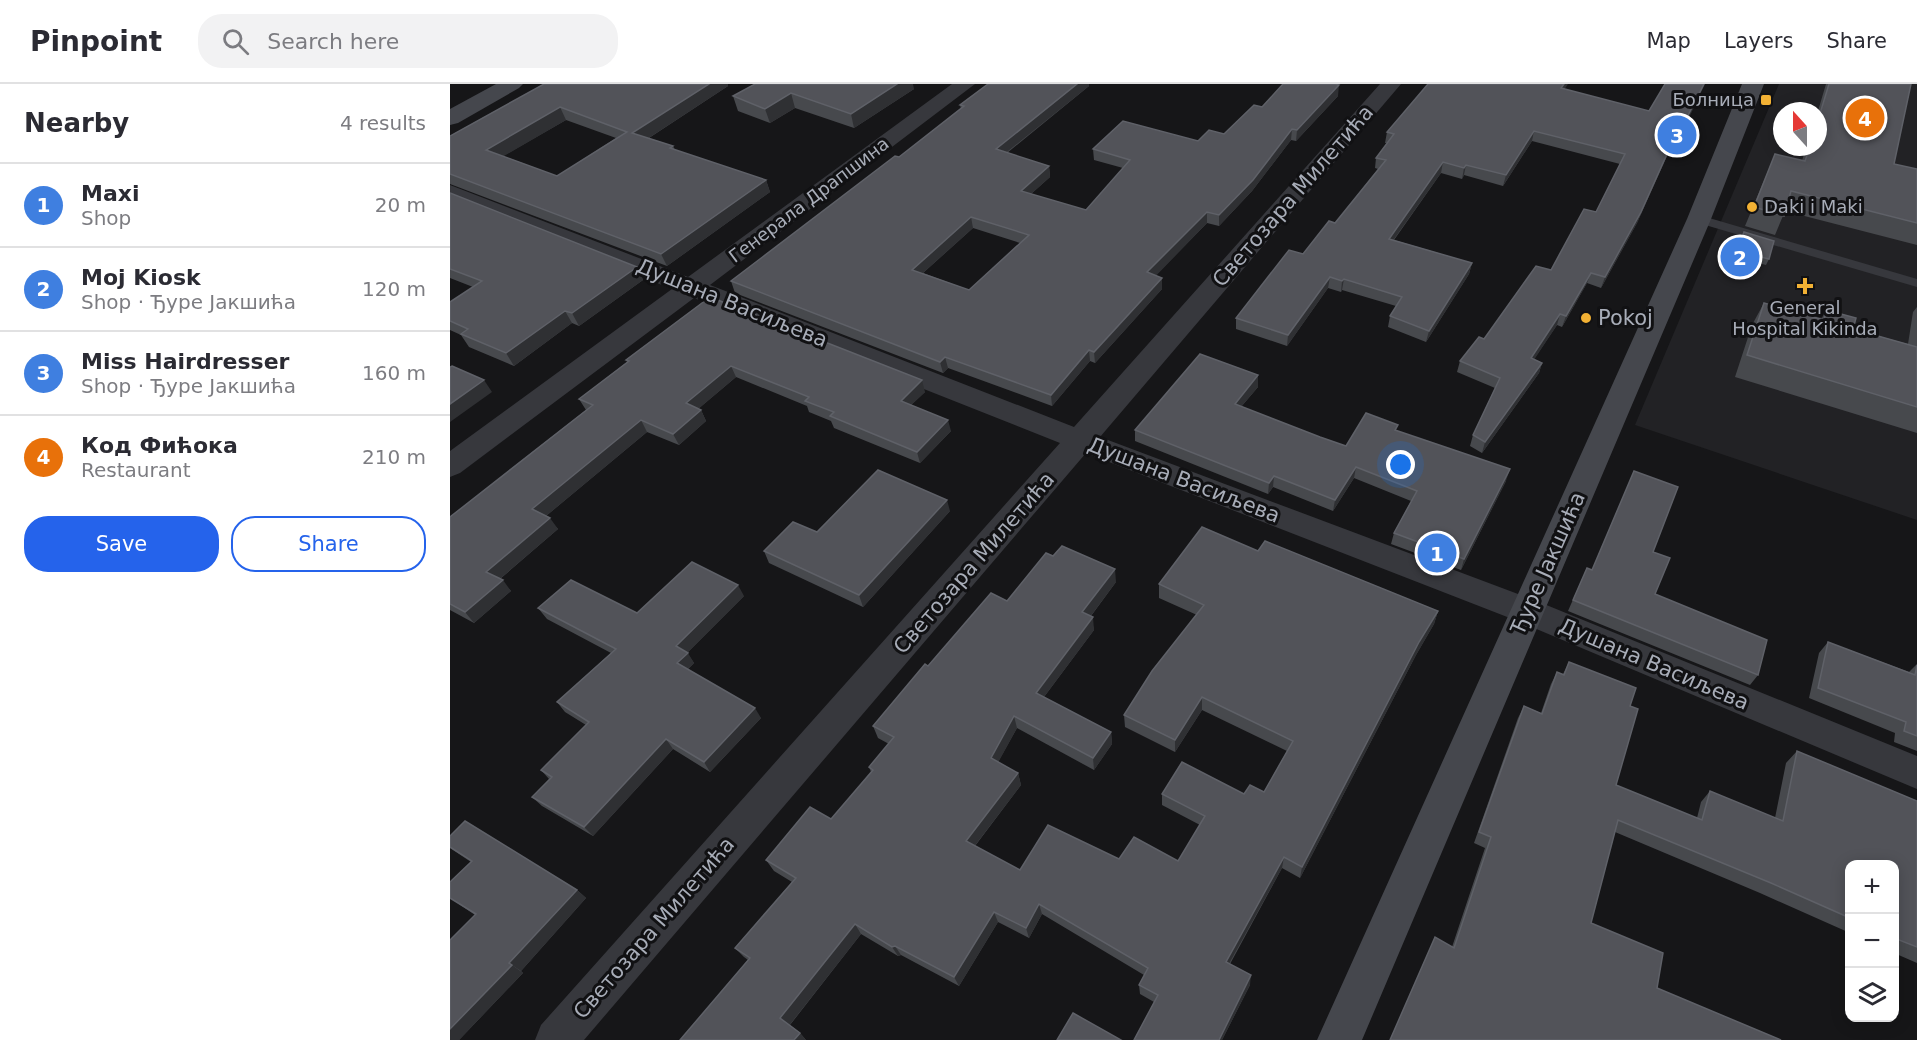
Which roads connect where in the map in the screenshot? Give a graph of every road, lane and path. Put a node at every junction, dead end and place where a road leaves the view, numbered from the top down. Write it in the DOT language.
graph roads {
  1 [pos="513,84"];
  2 [pos="965,84"];
  3 [pos="1391,84"];
  4 [pos="1753,84"];
  5 [pos="450,117"];
  6 [pos="450,192"];
  7 [pos="1699,219"];
  8 [pos="1917,283"];
  9 [pos="692,287"];
  10 [pos="1081,441"];
  11 [pos="450,466"];
  12 [pos="1527,611"];
  13 [pos="1917,773"];
  14 [pos="555,1040"];
  15 [pos="1339,1040"];
  1 -- 5 [label="main road"];
  2 -- 9 [label="street, Генерала Драпшина"];
  3 -- 10 [label="street, Светозара Милетића"];
  4 -- 7 [label="main road, Ђуре Јакшића"];
  6 -- 9 [label="street, Душана Васиљева"];
  7 -- 8 [label="lane"];
  7 -- 12 [label="main road, Ђуре Јакшића"];
  9 -- 10 [label="street, Душана Васиљева"];
  9 -- 11 [label="street, Генерала Драпшина"];
  10 -- 12 [label="street, Душана Васиљева"];
  10 -- 14 [label="street, Светозара Милетића"];
  12 -- 13 [label="street, Душана Васиљева"];
  12 -- 15 [label="main road, Ђуре Јакшића"];
}
